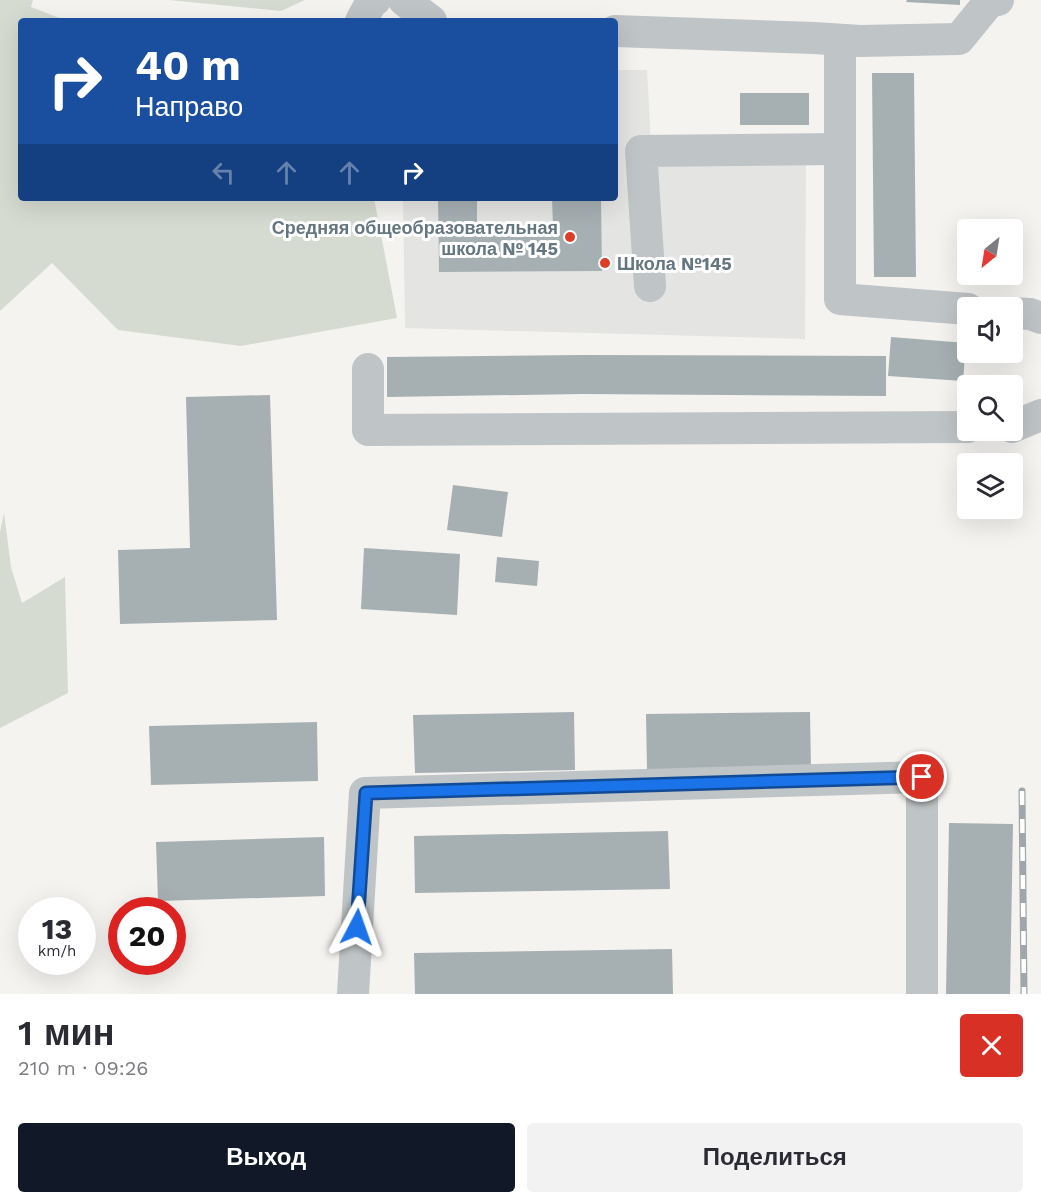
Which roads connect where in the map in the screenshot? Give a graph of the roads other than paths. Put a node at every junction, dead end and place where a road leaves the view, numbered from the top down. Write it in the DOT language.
graph roads {
  1 [pos="375,0"];
  2 [pos="404,0"];
  3 [pos="990,0"];
  4 [pos="998,0"];
  5 [pos="363,18"];
  6 [pos="427,18"];
  7 [pos="618,31"];
  8 [pos="840,40"];
  9 [pos="840,149"];
  10 [pos="650,285"];
  11 [pos="957,308"];
  12 [pos="1023,314"];
  13 [pos="1041,318"];
  14 [pos="368,369"];
  15 [pos="1041,416"];
  16 [pos="1023,423"];
  17 [pos="957,427"];
  18 [pos="353,994"];
  19 [pos="922,994"];
  1 -- 5 [label="lane"];
  2 -- 6 [label="lane"];
  3 -- 4 [label="lane"];
  3 -- 8 [label="lane"];
  7 -- 8 [label="lane"];
  8 -- 9 [label="lane"];
  9 -- 10 [label="lane"];
  9 -- 11 [label="lane"];
  12 -- 13 [label="lane"];
  14 -- 17 [label="lane"];
  15 -- 16 [label="lane"];
  18 -- 19 [label="lane"];
}
